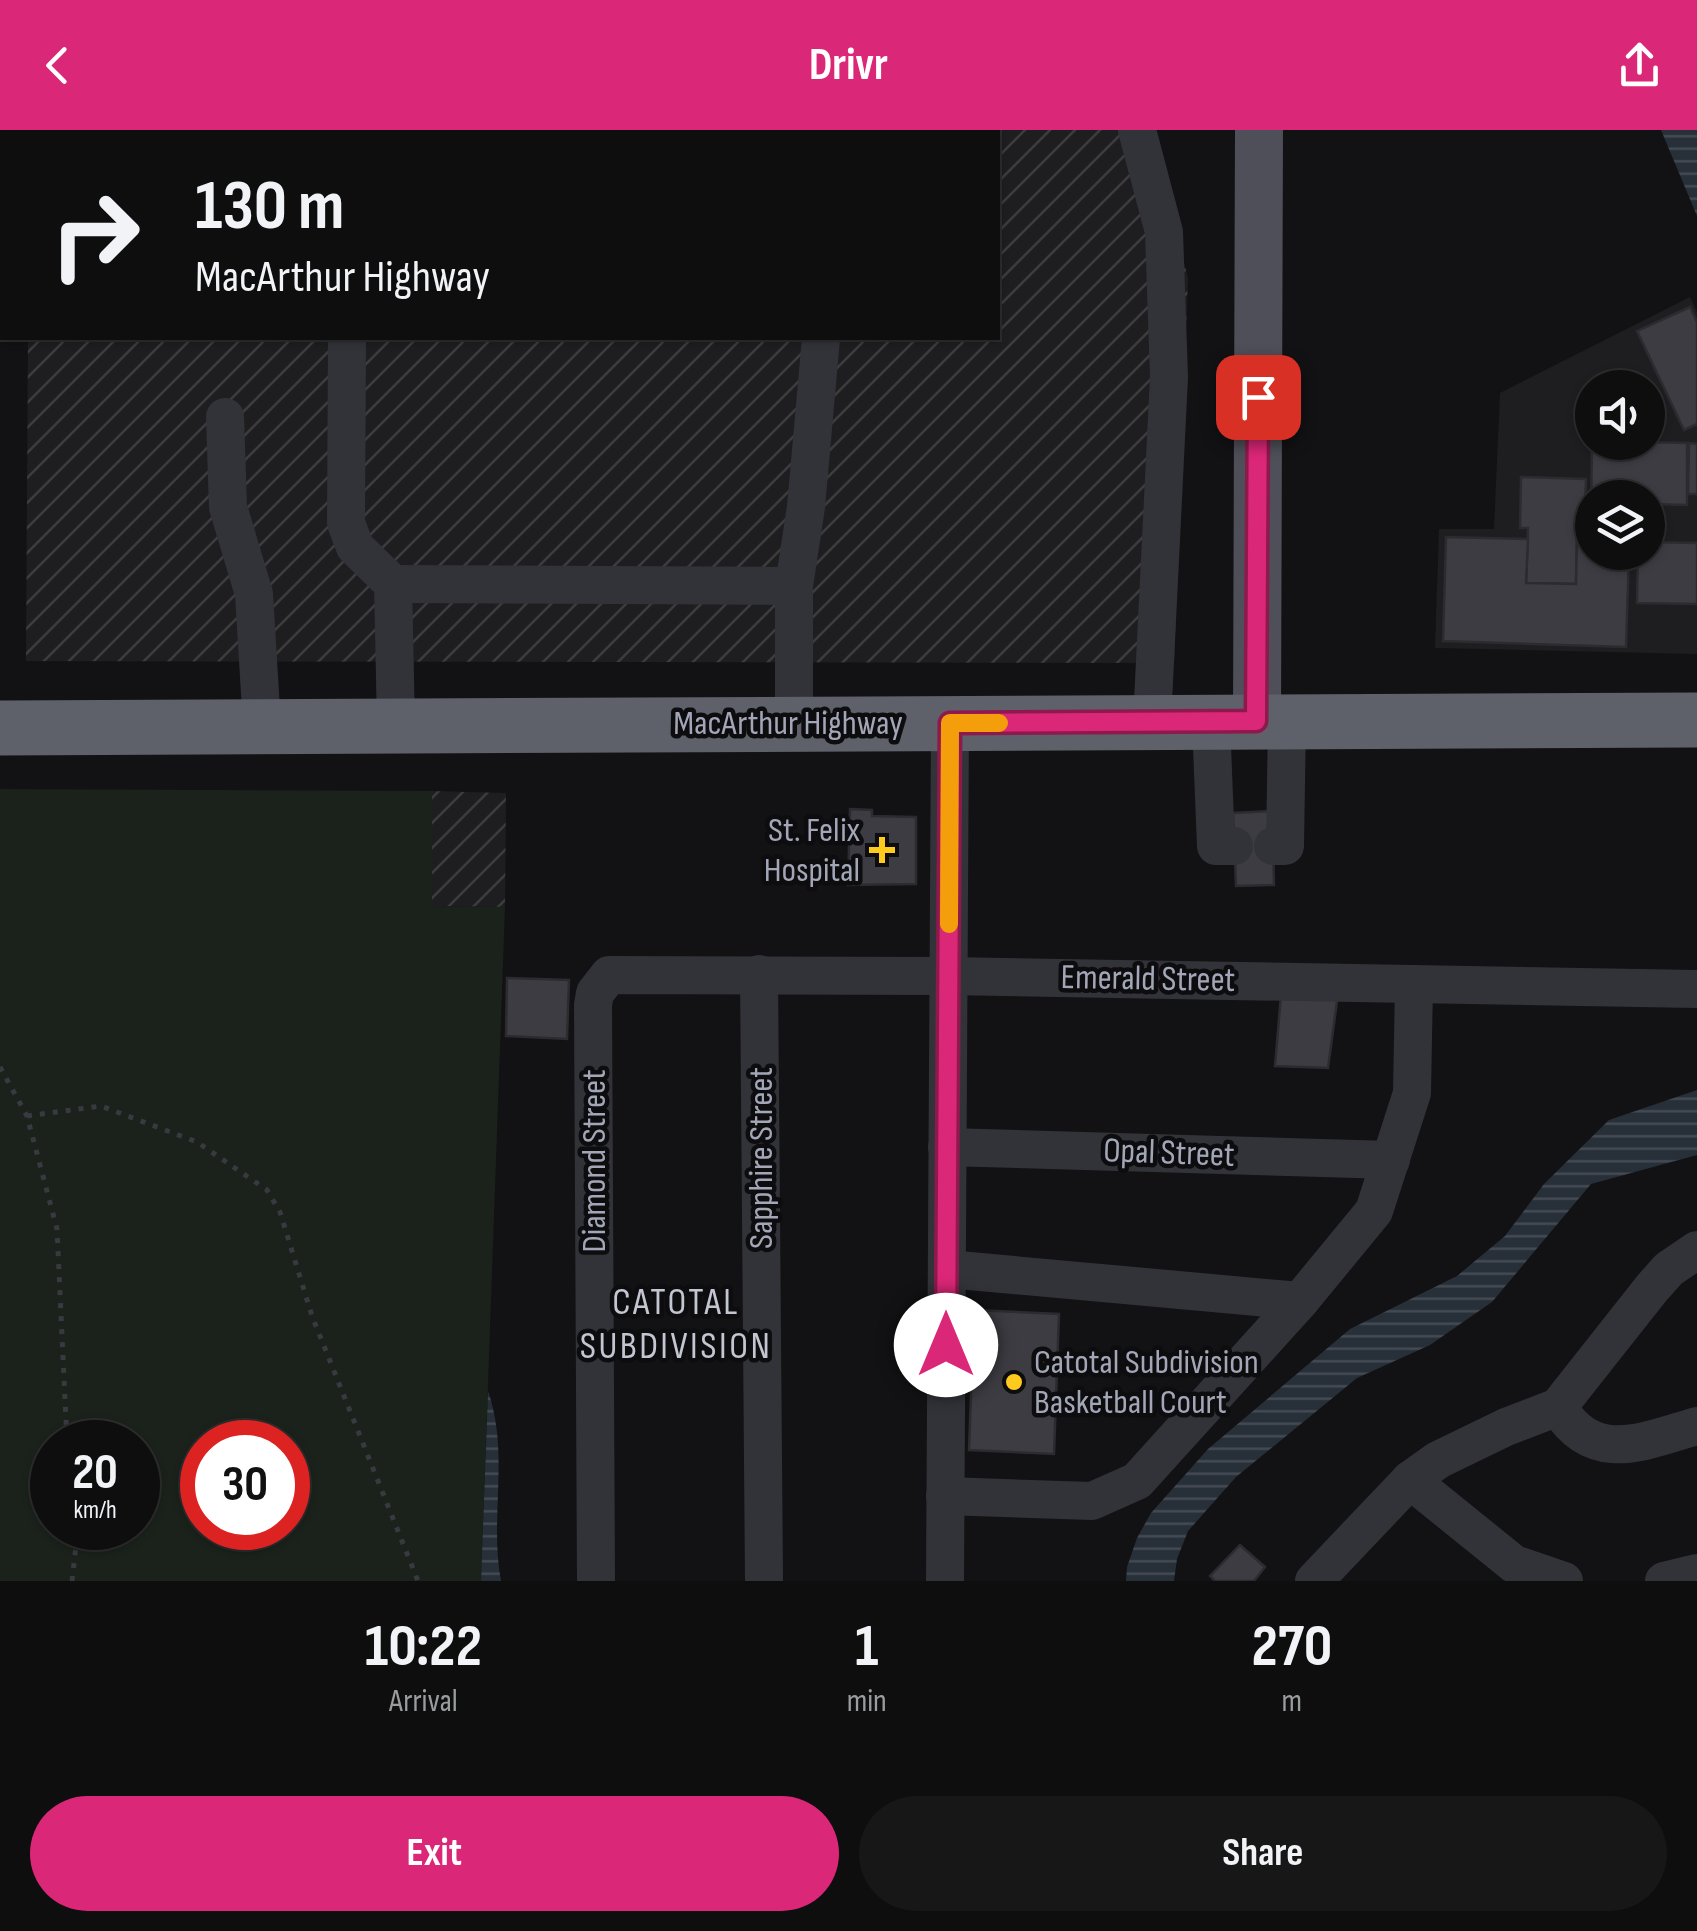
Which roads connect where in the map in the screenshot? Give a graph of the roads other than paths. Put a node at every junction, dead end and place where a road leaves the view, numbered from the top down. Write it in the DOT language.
graph roads {
  1 [pos="1137,130"];
  2 [pos="1259,130"];
  3 [pos="347,340"];
  4 [pos="822,340"];
  5 [pos="225,417"];
  6 [pos="393,584"];
  7 [pos="794,586"];
  8 [pos="1697,720"];
  9 [pos="1252,721"];
  10 [pos="1152,722"];
  11 [pos="794,723"];
  12 [pos="950,723"];
  13 [pos="396,724"];
  14 [pos="262,726"];
  15 [pos="0,728"];
  16 [pos="1234,846"];
  17 [pos="1273,846"];
  18 [pos="759,974"];
  19 [pos="948,976"];
  20 [pos="601,982"];
  21 [pos="1414,984"];
  22 [pos="1697,989"];
  23 [pos="947,1146"];
  24 [pos="1390,1160"];
  25 [pos="1697,1250"];
  26 [pos="946,1269"];
  27 [pos="1300,1301"];
  28 [pos="1558,1407"];
  29 [pos="1697,1426"];
  30 [pos="1410,1480"];
  31 [pos="945,1496"];
  32 [pos="1507,1572"];
  33 [pos="1697,1573"];
  34 [pos="596,1581"];
  35 [pos="764,1581"];
  36 [pos="945,1581"];
  37 [pos="1314,1581"];
  38 [pos="1564,1581"];
  39 [pos="1664,1581"];
  1 -- 10 [label="street"];
  2 -- 9 [label="main road"];
  3 -- 6 [label="street"];
  4 -- 7 [label="street"];
  5 -- 14 [label="street"];
  6 -- 7 [label="street"];
  6 -- 13 [label="street"];
  7 -- 11 [label="street"];
  8 -- 9 [label="highway, MacArthur Highway"];
  9 -- 10 [label="highway, MacArthur Highway"];
  9 -- 16 [label="street"];
  9 -- 17 [label="street"];
  10 -- 12 [label="highway, MacArthur Highway"];
  11 -- 12 [label="highway, MacArthur Highway"];
  11 -- 13 [label="highway, MacArthur Highway"];
  12 -- 19 [label="street"];
  13 -- 14 [label="highway, MacArthur Highway"];
  14 -- 15 [label="highway, MacArthur Highway"];
  18 -- 19 [label="street, Emerald Street"];
  18 -- 20 [label="street, Emerald Street"];
  18 -- 35 [label="street, Sapphire Street"];
  19 -- 21 [label="street, Emerald Street"];
  19 -- 23 [label="street"];
  20 -- 34 [label="street, Diamond Street"];
  21 -- 22 [label="street, Emerald Street"];
  21 -- 24 [label="street"];
  23 -- 24 [label="street, Opal Street"];
  23 -- 26 [label="street"];
  24 -- 27 [label="street"];
  25 -- 28 [label="street"];
  26 -- 27 [label="street"];
  26 -- 31 [label="street"];
  27 -- 31 [label="street"];
  28 -- 29 [label="street"];
  28 -- 30 [label="street"];
  30 -- 32 [label="street"];
  30 -- 37 [label="street"];
  31 -- 36 [label="street"];
  32 -- 38 [label="street"];
  33 -- 39 [label="street"];
}
